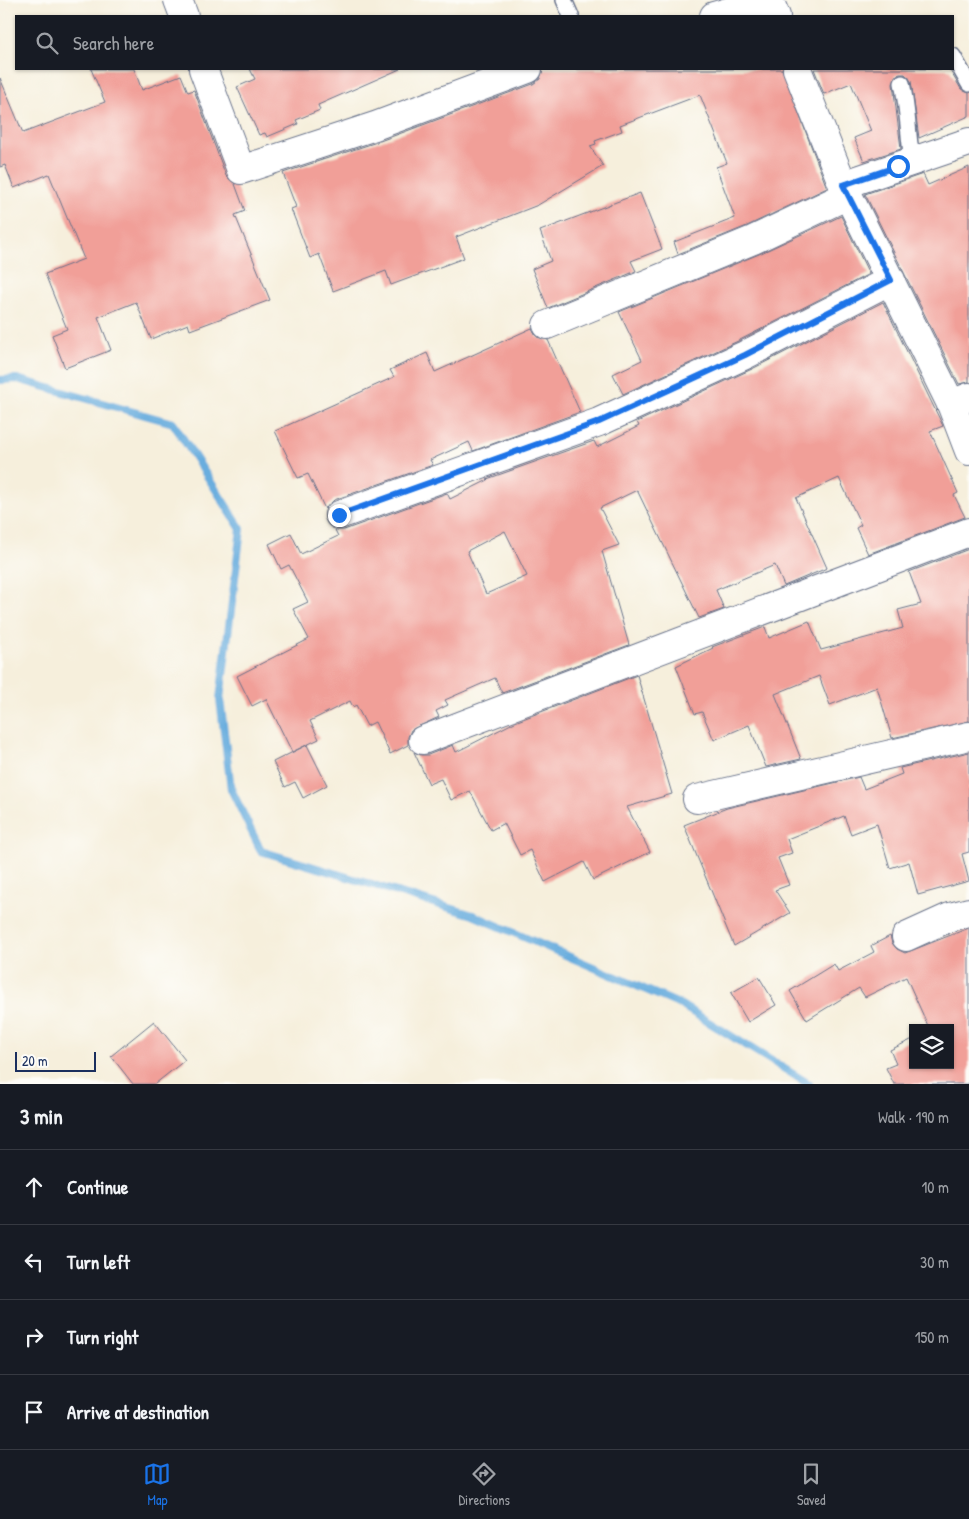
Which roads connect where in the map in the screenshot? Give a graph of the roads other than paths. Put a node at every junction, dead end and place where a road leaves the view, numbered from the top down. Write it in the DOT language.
graph roads {
  1 [pos="178,0"];
  2 [pos="564,0"];
  3 [pos="769,0"];
  4 [pos="184,15"];
  5 [pos="571,15"];
  6 [pos="717,15"];
  7 [pos="776,15"];
  8 [pos="954,58"];
  9 [pos="204,70"];
  10 [pos="525,70"];
  11 [pos="797,70"];
  12 [pos="902,83"];
  13 [pos="969,84"];
  14 [pos="969,142"];
  15 [pos="912,160"];
  16 [pos="846,190"];
  17 [pos="891,280"];
  18 [pos="547,325"];
  19 [pos="960,400"];
  20 [pos="969,451"];
  21 [pos="339,515"];
  22 [pos="969,532"];
  23 [pos="969,736"];
  24 [pos="423,740"];
  25 [pos="698,799"];
  26 [pos="969,912"];
  27 [pos="906,937"];
  1 -- 4 [label="street"];
  2 -- 5 [label="lane"];
  3 -- 6 [label="street"];
  3 -- 7 [label="street"];
  8 -- 13 [label="lane"];
  9 -- 10 [label="street"];
  11 -- 16 [label="street"];
  12 -- 15 [label="lane"];
  14 -- 15 [label="street"];
  15 -- 16 [label="street"];
  16 -- 17 [label="street"];
  16 -- 18 [label="street"];
  17 -- 19 [label="street"];
  17 -- 21 [label="street"];
  19 -- 20 [label="street"];
  22 -- 24 [label="street"];
  23 -- 25 [label="street"];
  26 -- 27 [label="street"];
}
